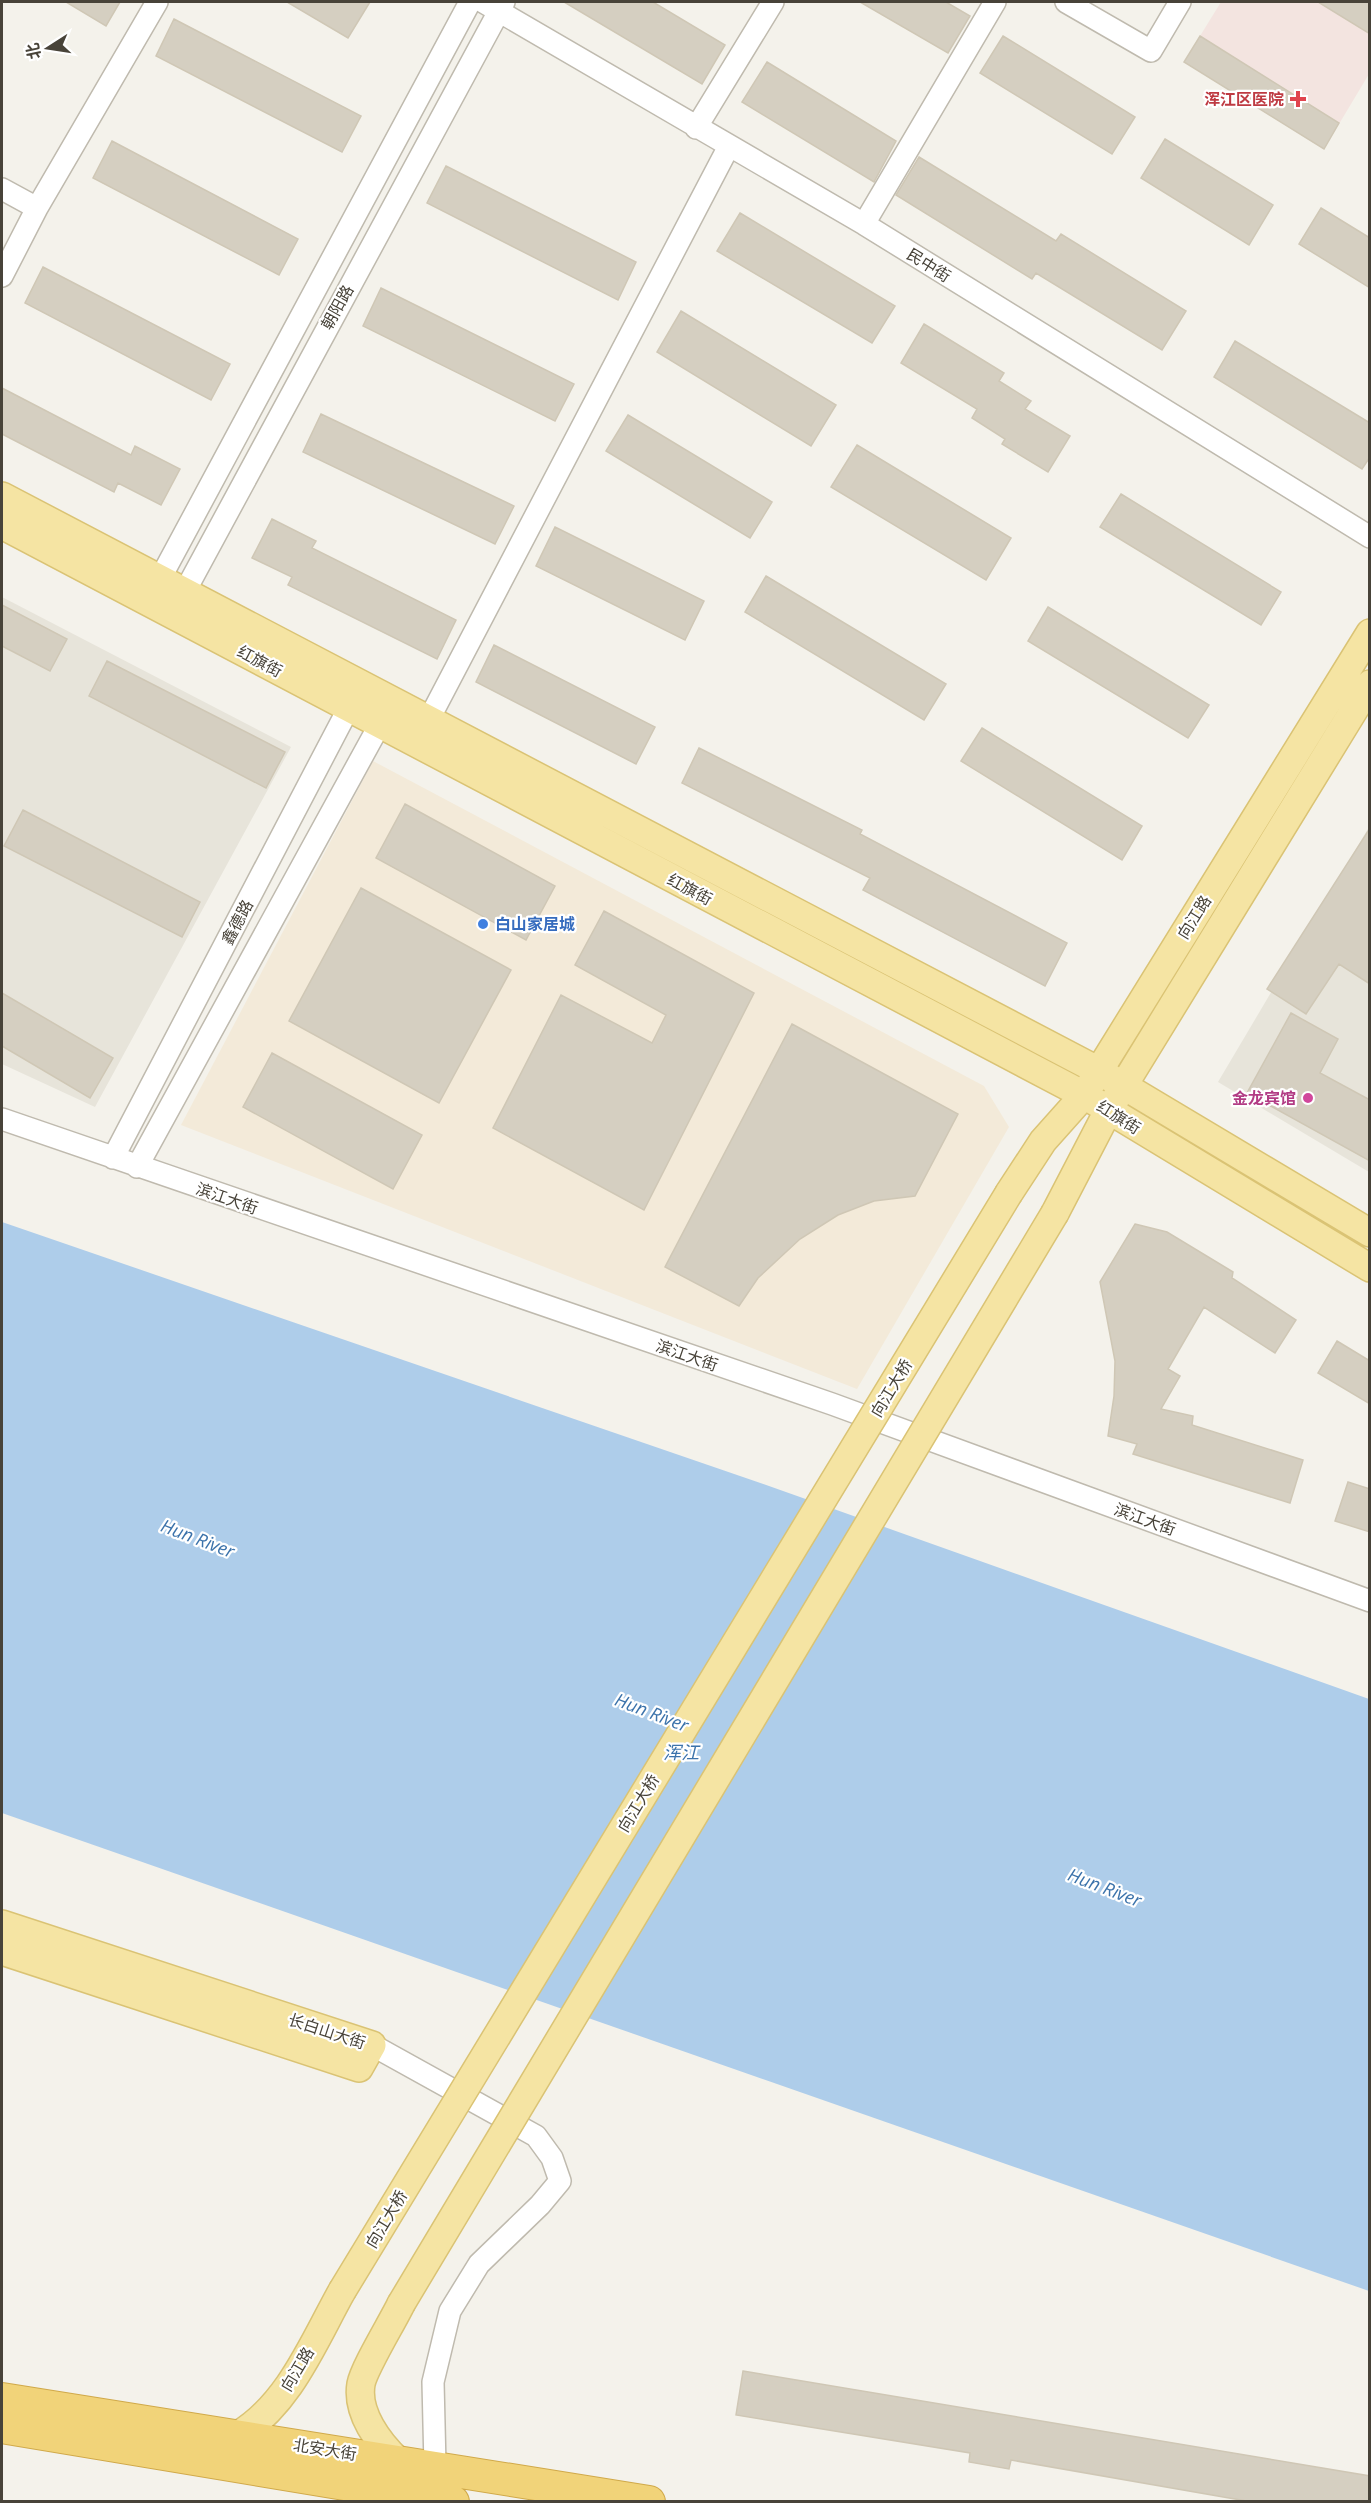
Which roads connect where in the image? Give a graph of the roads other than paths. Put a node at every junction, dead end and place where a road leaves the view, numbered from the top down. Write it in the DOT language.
graph roads {
  1 [pos="157,2"];
  2 [pos="470,2"];
  3 [pos="772,2"];
  4 [pos="995,2"];
  5 [pos="1066,2"];
  6 [pos="1180,2"];
  7 [pos="495,5"];
  8 [pos="696,128"];
  9 [pos="729,146"];
  10 [pos="2,189"];
  11 [pos="37,208"];
  12 [pos="864,224"];
  13 [pos="2,276"];
  14 [pos="2,496"];
  15 [pos="2,525"];
  16 [pos="1370,537"];
  17 [pos="164,589"];
  18 [pos="1370,633"];
  19 [pos="1370,684"];
  20 [pos="354,697"];
  21 [pos="393,702"];
  22 [pos="428,721"];
  23 [pos="378,725"];
  24 [pos="1099,1071"];
  25 [pos="1124,1086"];
  26 [pos="1084,1095"];
  27 [pos="1108,1111"];
  28 [pos="2,1119"];
  29 [pos="113,1158"];
  30 [pos="137,1167"];
  31 [pos="1009,1193"];
  32 [pos="1370,1233"];
  33 [pos="1367,1262"];
  34 [pos="1370,1601"];
  35 [pos="2,1924"];
  36 [pos="2,1951"];
  37 [pos="372,2045"];
  38 [pos="342,2291"];
  39 [pos="2,2400"];
  40 [pos="2,2427"];
  41 [pos="238,2435"];
  42 [pos="398,2461"];
  43 [pos="435,2466"];
  44 [pos="453,2502"];
  45 [pos="649,2502"];
  1 -- 11 [label="street"];
  2 -- 17 [label="street, 朝阳路"];
  3 -- 8 [label="street"];
  4 -- 12 [label="street"];
  5 -- 6 [label="street"];
  7 -- 8 [label="street, 民中街"];
  7 -- 17 [label="street, 朝阳路"];
  8 -- 9 [label="street, 民中街"];
  9 -- 12 [label="street, 民中街"];
  9 -- 22 [label="street"];
  10 -- 11 [label="street"];
  11 -- 13 [label="street"];
  12 -- 16 [label="street, 民中街"];
  14 -- 17 [label="main road"];
  15 -- 17 [label="main road, 红旗街"];
  17 -- 20 [label="main road"];
  17 -- 20 [label="main road, 红旗街"];
  18 -- 24 [label="main road, 向江路"];
  19 -- 25 [label="main road, 向江路"];
  20 -- 21 [label="main road"];
  20 -- 23 [label="main road, 红旗街"];
  20 -- 29 [label="street, 鑫德路"];
  21 -- 22 [label="main road"];
  21 -- 23 [label="street, 鑫德路"];
  22 -- 24 [label="main road"];
  23 -- 26 [label="main road, 红旗街"];
  23 -- 30 [label="street, 鑫德路"];
  24 -- 25 [label="main road"];
  24 -- 26 [label="main road, 向江路"];
  25 -- 27 [label="main road, 向江路"];
  25 -- 32 [label="main road"];
  26 -- 27 [label="main road, 红旗街"];
  26 -- 31 [label="main road, 向江路"];
  27 -- 33 [label="main road, 红旗街"];
  27 -- 42 [label="main road, 向江路, bridge"];
  28 -- 29 [label="street, 滨江大街"];
  29 -- 30 [label="street, 滨江大街"];
  30 -- 34 [label="street, 滨江大街"];
  31 -- 38 [label="main road, 向江大桥, bridge"];
  35 -- 37 [label="main road, 长白山大街"];
  36 -- 37 [label="main road, 长白山大街"];
  37 -- 43 [label="street"];
  38 -- 41 [label="main road, 向江路"];
  39 -- 41 [label="highway, 北安大街"];
  40 -- 44 [label="highway, 北安大街"];
  41 -- 42 [label="highway, 北安大街"];
  42 -- 43 [label="highway, 北安大街"];
  43 -- 45 [label="highway, 北安大街"];
}
